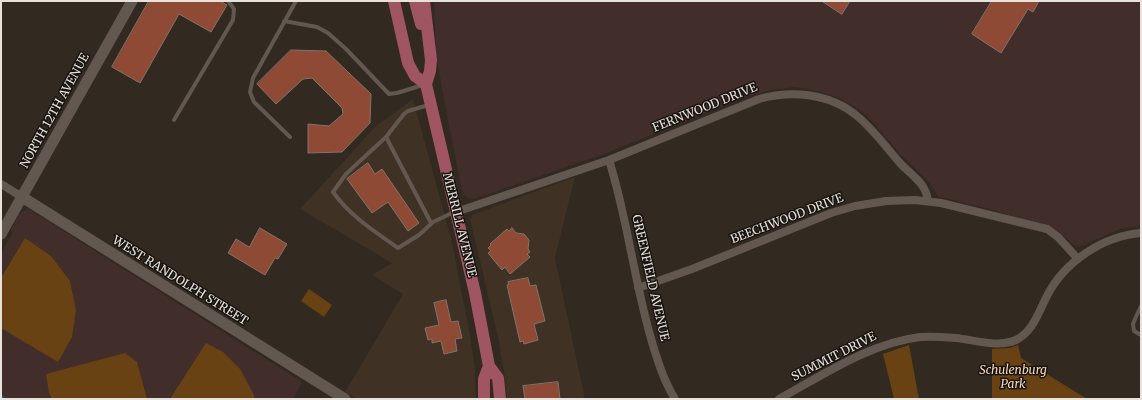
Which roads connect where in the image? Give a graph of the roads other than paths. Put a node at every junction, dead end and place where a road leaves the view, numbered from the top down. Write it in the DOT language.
graph roads {
  1 [pos="132,1"];
  2 [pos="228,1"];
  3 [pos="296,1"];
  4 [pos="394,1"];
  5 [pos="415,1"];
  6 [pos="424,1"];
  7 [pos="284,21"];
  8 [pos="430,60"];
  9 [pos="426,84"];
  10 [pos="430,105"];
  11 [pos="174,120"];
  12 [pos="290,137"];
  13 [pos="386,137"];
  14 [pos="609,160"];
  15 [pos="1,184"];
  16 [pos="22,197"];
  17 [pos="928,201"];
  18 [pos="456,212"];
  19 [pos="431,223"];
  20 [pos="1141,233"];
  21 [pos="1,234"];
  22 [pos="1078,259"];
  23 [pos="638,288"];
  24 [pos="1141,306"];
  25 [pos="1141,335"];
  26 [pos="489,366"];
  27 [pos="345,399"];
  28 [pos="484,399"];
  29 [pos="500,399"];
  30 [pos="675,399"];
  31 [pos="780,399"];
  1 -- 16 [label="street, NORTH 12TH AVENUE"];
  2 -- 11 [label="lane"];
  3 -- 7 [label="lane"];
  4 -- 9 [label="main road"];
  5 -- 8 [label="main road"];
  6 -- 8 [label="main road, MERRILL AVENUE"];
  7 -- 9 [label="lane"];
  7 -- 12 [label="lane"];
  8 -- 9 [label="main road, MERRILL AVENUE"];
  9 -- 10 [label="main road, MERRILL AVENUE"];
  10 -- 13 [label="lane"];
  10 -- 18 [label="main road, MERRILL AVENUE"];
  13 -- 19 [label="lane"];
  13 -- 19 [label="lane"];
  14 -- 17 [label="street, FERNWOOD DRIVE"];
  14 -- 18 [label="street, FERNWOOD DRIVE"];
  14 -- 23 [label="street, GREENFIELD AVENUE"];
  15 -- 16 [label="street, WEST RANDOLPH STREET"];
  16 -- 21 [label="street, NORTH 12TH AVENUE"];
  16 -- 27 [label="street, WEST RANDOLPH STREET"];
  17 -- 22 [label="street, BEECHWOOD DRIVE"];
  17 -- 23 [label="street, BEECHWOOD DRIVE"];
  18 -- 19 [label="lane"];
  18 -- 26 [label="main road, MERRILL AVENUE"];
  20 -- 22 [label="street, SUMMIT DRIVE"];
  22 -- 31 [label="street, SUMMIT DRIVE"];
  23 -- 30 [label="street, GREENFIELD AVENUE"];
  24 -- 25 [label="lane"];
  26 -- 28 [label="main road, MERRILL AVENUE"];
  26 -- 29 [label="main road, MERRILL AVENUE"];
}
